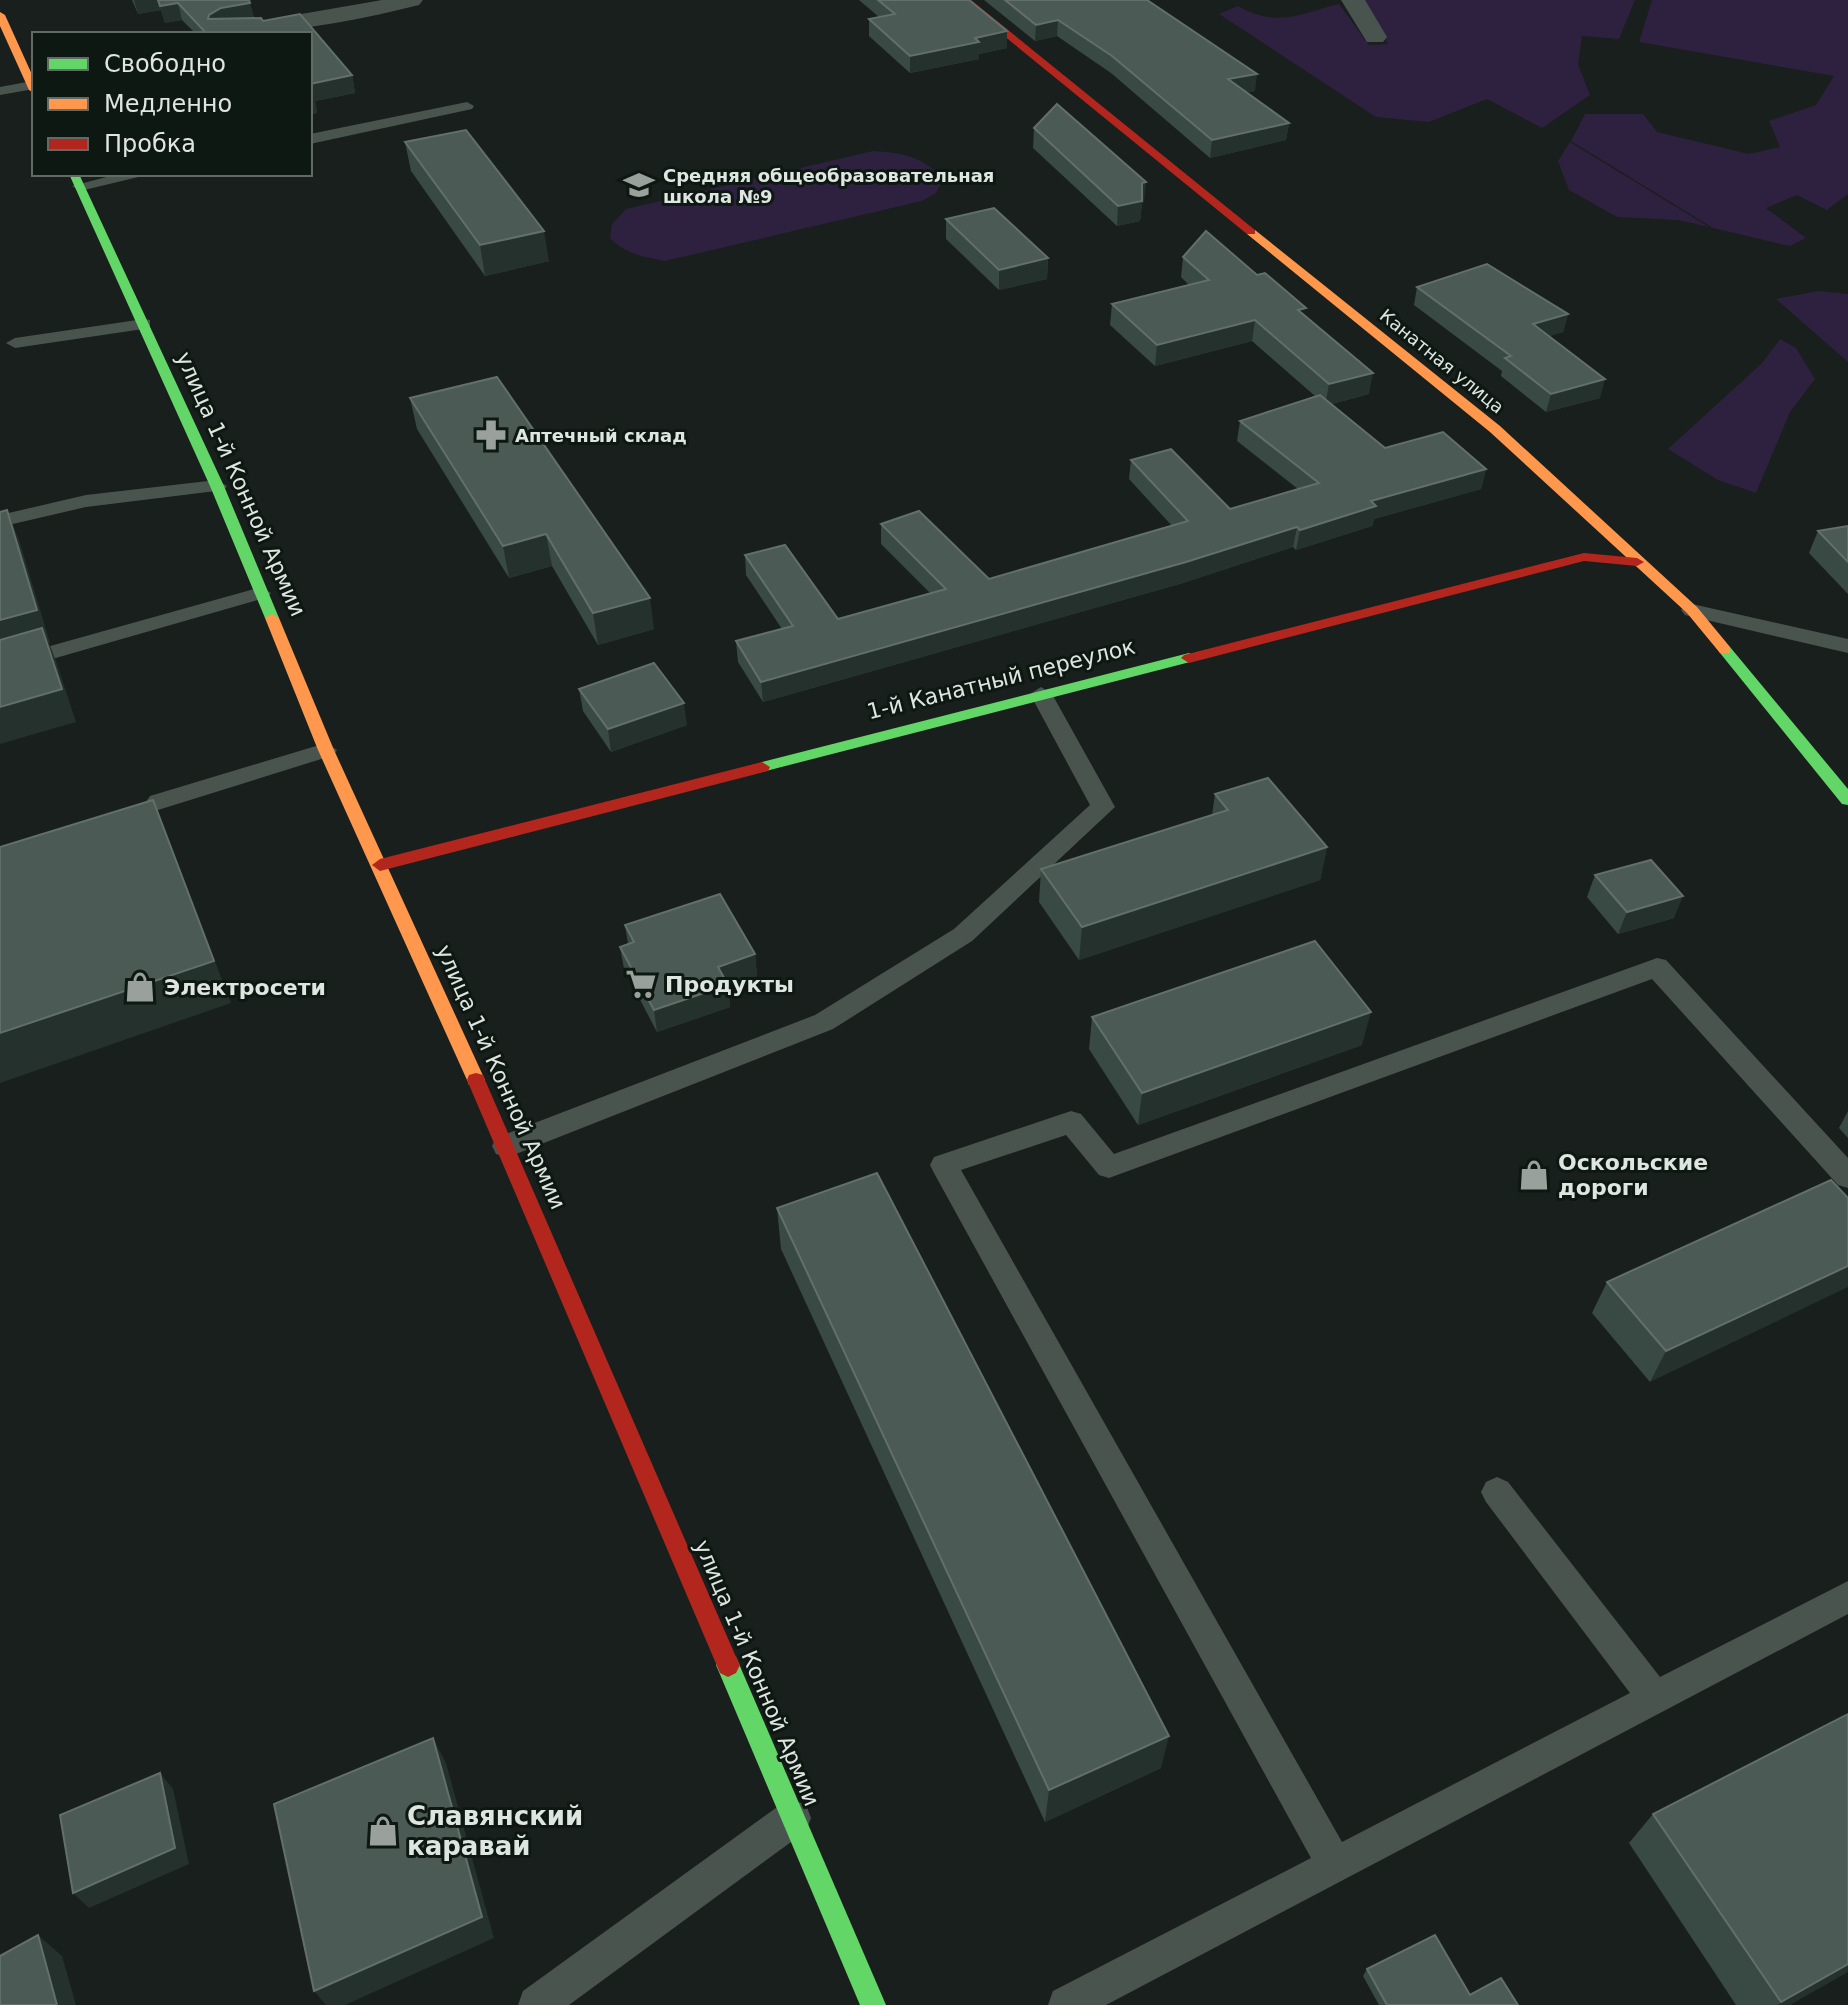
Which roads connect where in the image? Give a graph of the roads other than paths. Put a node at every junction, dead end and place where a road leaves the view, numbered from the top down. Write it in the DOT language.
graph roads {
  1 [pos="411,0"];
  2 [pos="965,0"];
  3 [pos="1353,0"];
  4 [pos="0,15"];
  5 [pos="240,32"];
  6 [pos="1375,37"];
  7 [pos="30,74"];
  8 [pos="0,91"];
  9 [pos="467,106"];
  10 [pos="312,139"];
  11 [pos="121,176"];
  12 [pos="77,180"];
  13 [pos="144,324"];
  14 [pos="15,343"];
  15 [pos="217,486"];
  16 [pos="0,521"];
  17 [pos="1637,562"];
  18 [pos="261,593"];
  19 [pos="1692,610"];
  20 [pos="1848,646"];
  21 [pos="0,667"];
  22 [pos="1041,694"];
  23 [pos="326,750"];
  24 [pos="1848,800"];
  25 [pos="158,802"];
  26 [pos="380,865"];
  27 [pos="506,1146"];
  28 [pos="1848,1177"];
  29 [pos="1497,1492"];
  30 [pos="1848,1597"];
  31 [pos="1656,1699"];
  32 [pos="793,1818"];
  33 [pos="1336,1867"];
  34 [pos="537,2005"];
  35 [pos="873,2005"];
  36 [pos="1067,2005"];
  1 -- 5 [label="street"];
  2 -- 17 [label="street, Канатная улица"];
  3 -- 6 [label="street"];
  4 -- 7 [label="street"];
  7 -- 8 [label="lane"];
  9 -- 10 [label="lane"];
  11 -- 12 [label="lane"];
  12 -- 13 [label="street, улица 1-й Конной Армии"];
  13 -- 14 [label="lane"];
  13 -- 15 [label="street, улица 1-й Конной Армии"];
  15 -- 16 [label="lane"];
  15 -- 18 [label="street, улица 1-й Конной Армии"];
  17 -- 19 [label="street, Канатная улица"];
  17 -- 22 [label="street, 1-й Канатный переулок"];
  18 -- 21 [label="lane"];
  18 -- 23 [label="street, улица 1-й Конной Армии"];
  19 -- 20 [label="lane"];
  19 -- 24 [label="street, Канатная улица"];
  22 -- 26 [label="street, 1-й Канатный переулок"];
  22 -- 27 [label="lane"];
  23 -- 25 [label="lane"];
  23 -- 26 [label="street, улица 1-й Конной Армии"];
  26 -- 27 [label="street, улица 1-й Конной Армии"];
  27 -- 32 [label="street, улица 1-й Конной Армии"];
  28 -- 33 [label="lane"];
  29 -- 31 [label="lane"];
  30 -- 31 [label="lane"];
  31 -- 33 [label="lane"];
  32 -- 34 [label="lane"];
  32 -- 35 [label="street, улица 1-й Конной Армии"];
  33 -- 36 [label="lane"];
}
